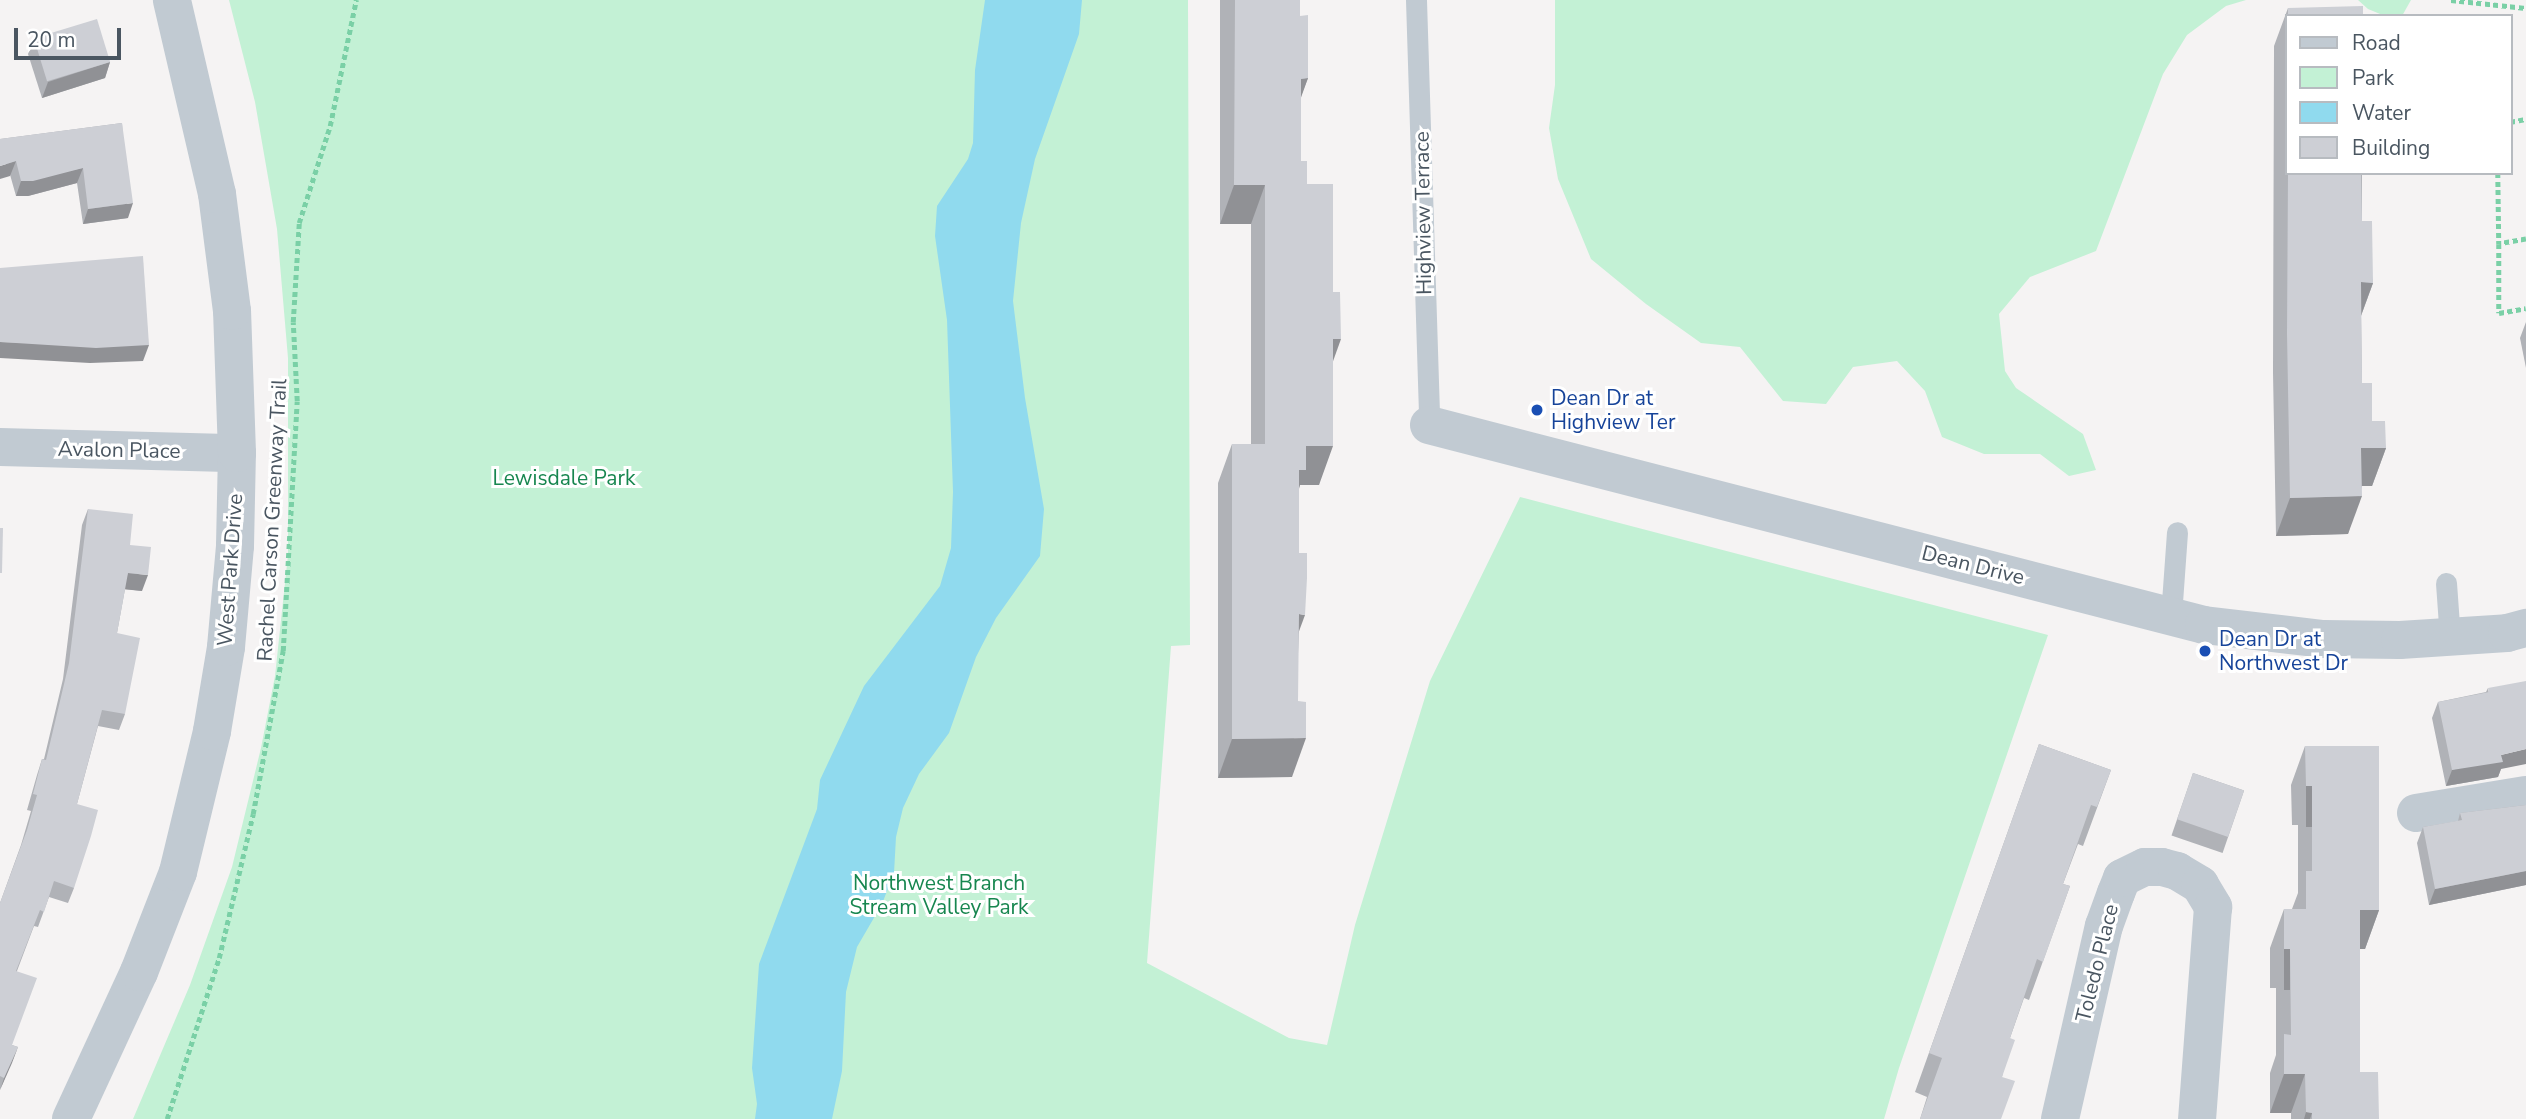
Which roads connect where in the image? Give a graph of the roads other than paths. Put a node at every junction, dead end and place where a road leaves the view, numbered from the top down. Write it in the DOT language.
graph roads {
  1 [pos="172,0"];
  2 [pos="1416,0"];
  3 [pos="1429,425"];
  4 [pos="0,447"];
  5 [pos="237,453"];
  6 [pos="2178,531"];
  7 [pos="2446,583"];
  8 [pos="2171,616"];
  9 [pos="2526,628"];
  10 [pos="2450,639"];
  11 [pos="2526,795"];
  12 [pos="2416,813"];
  13 [pos="71,1119"];
  14 [pos="2060,1119"];
  15 [pos="2197,1119"];
  1 -- 5 [label="street, West Park Drive"];
  2 -- 3 [label="lane, Highview Terrace"];
  3 -- 8 [label="street, Dean Drive"];
  4 -- 5 [label="street, Avalon Place"];
  5 -- 13 [label="street, West Park Drive"];
  6 -- 8 [label="lane"];
  7 -- 10 [label="lane"];
  8 -- 10 [label="street, Dean Drive"];
  9 -- 10 [label="street, Dean Drive"];
  11 -- 12 [label="street"];
  14 -- 15 [label="street, Toledo Place"];
}
